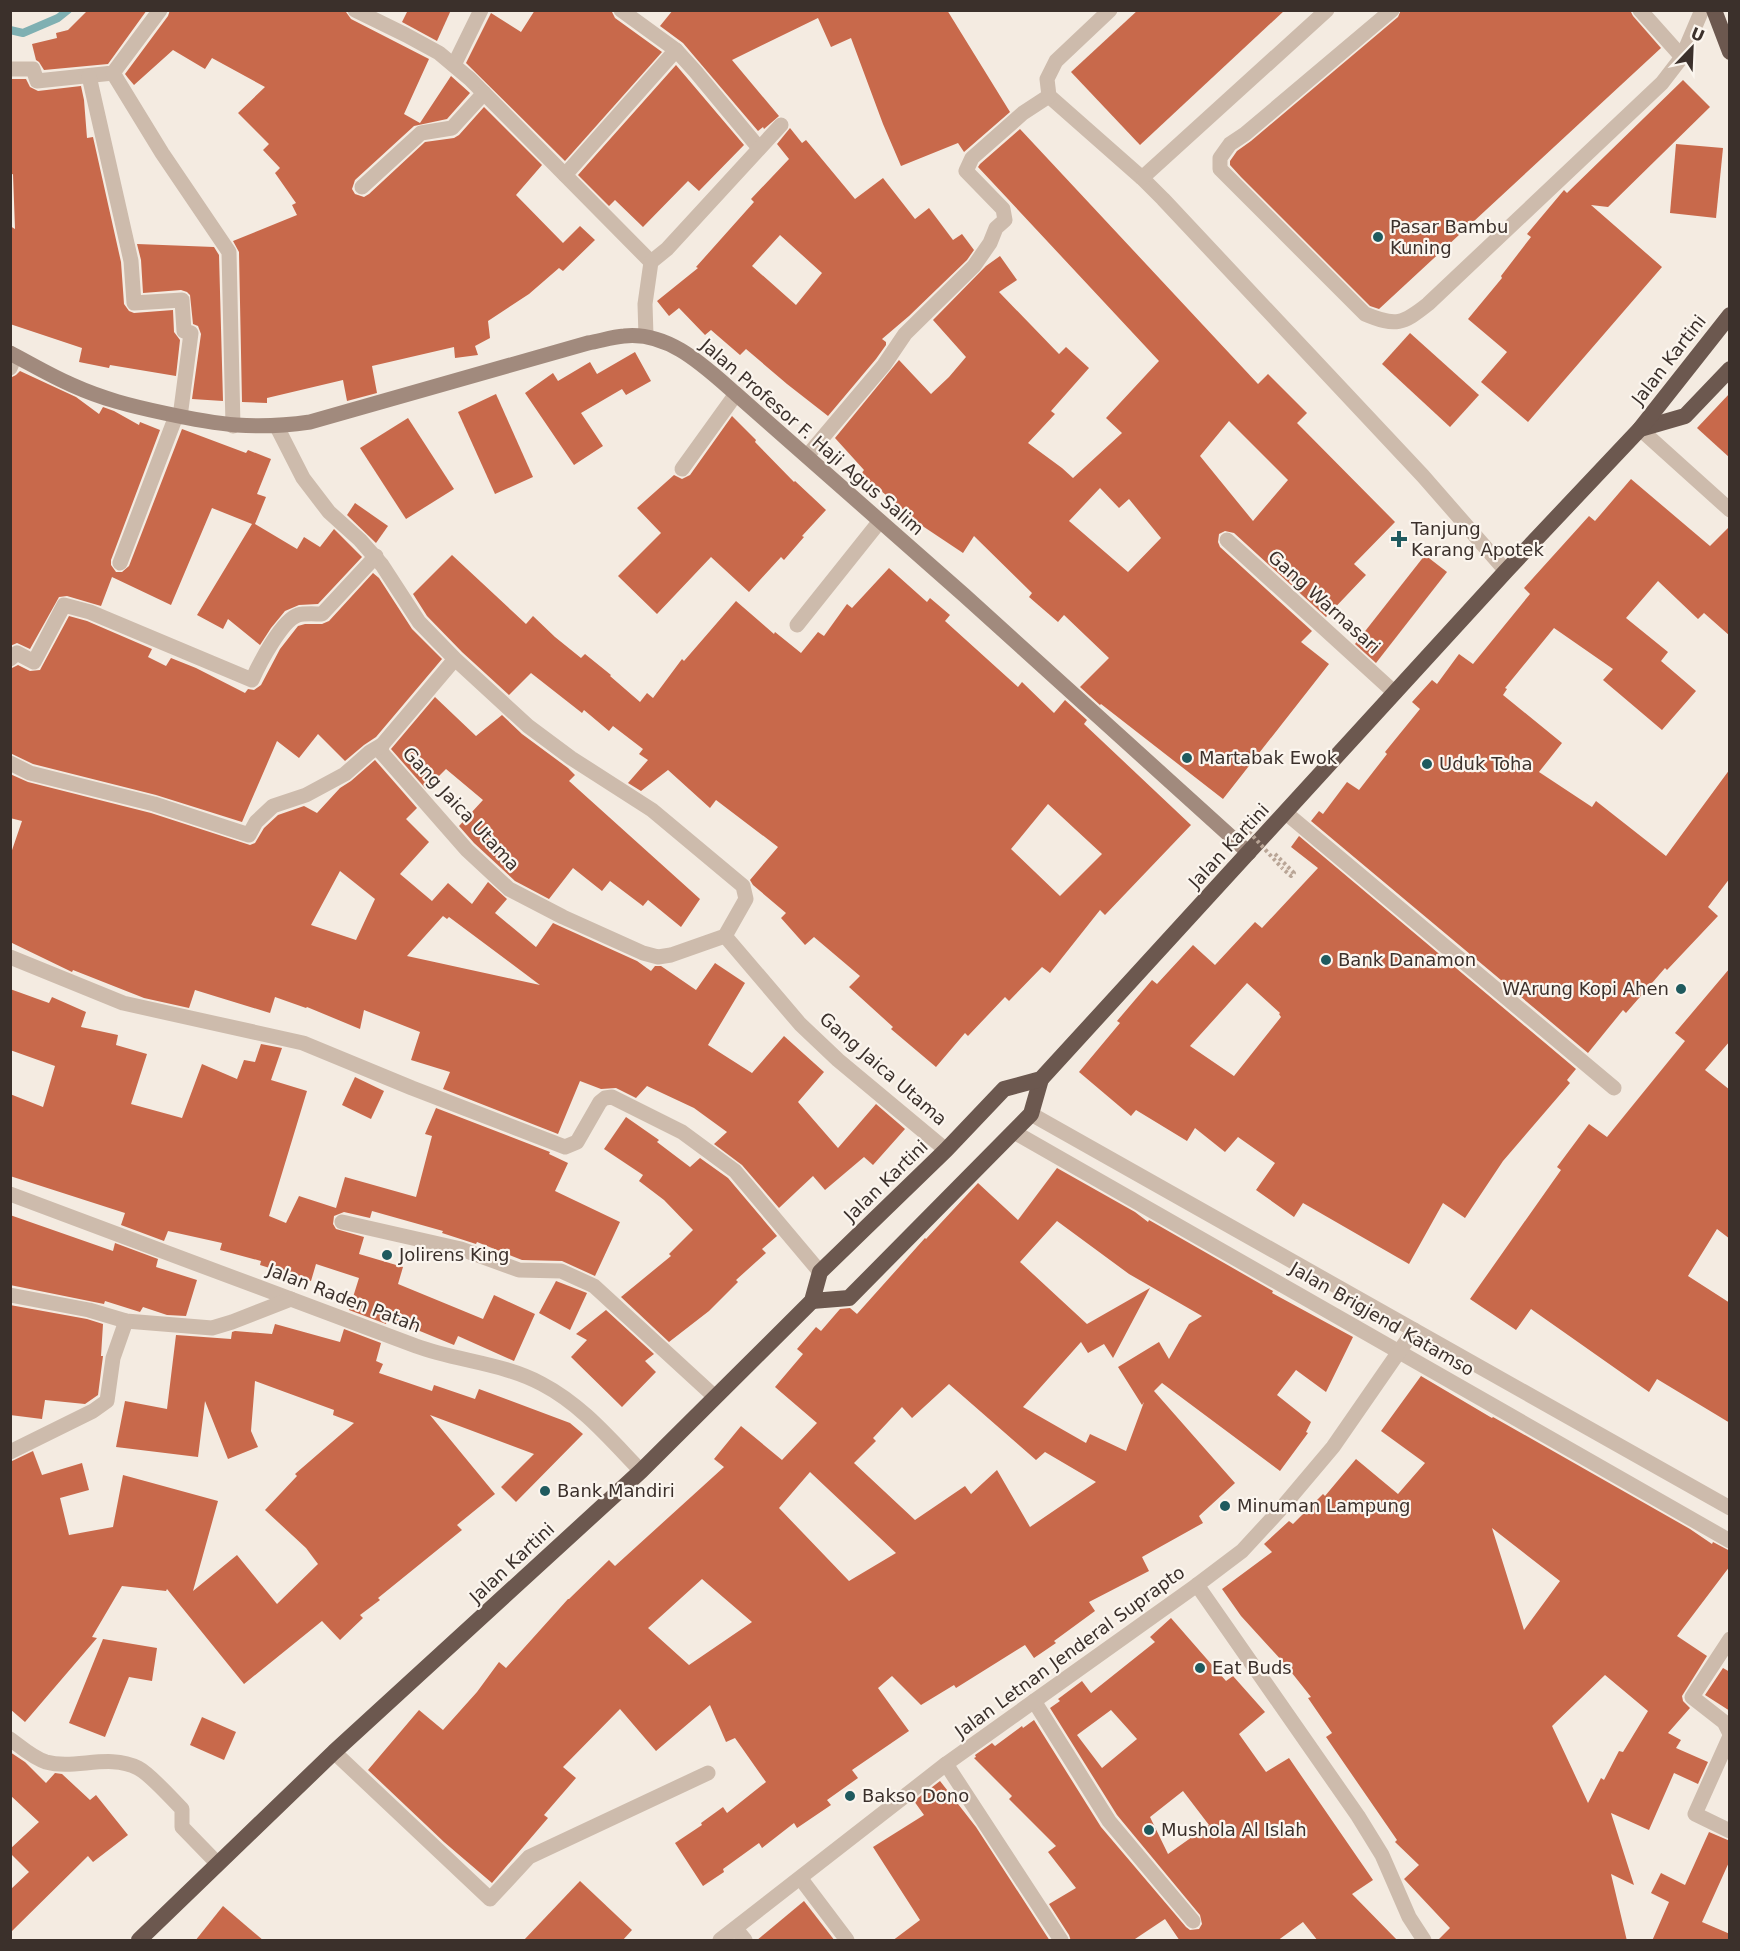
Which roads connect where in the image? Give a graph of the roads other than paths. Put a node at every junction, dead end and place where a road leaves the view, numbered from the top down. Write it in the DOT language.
graph roads {
  1 [pos="160,10"];
  2 [pos="355,10"];
  3 [pos="481,10"];
  4 [pos="621,10"];
  5 [pos="1110,10"];
  6 [pos="1328,10"];
  7 [pos="1392,10"];
  8 [pos="1640,10"];
  9 [pos="1702,10"];
  10 [pos="1714,10"];
  11 [pos="675,50"];
  12 [pos="1730,52"];
  13 [pos="1682,57"];
  14 [pos="454,65"];
  15 [pos="10,69"];
  16 [pos="113,73"];
  17 [pos="89,76"];
  18 [pos="484,93"];
  19 [pos="1049,96"];
  20 [pos="781,124"];
  21 [pos="759,148"];
  22 [pos="566,175"];
  23 [pos="1142,178"];
  24 [pos="362,187"];
  25 [pos="651,262"];
  26 [pos="1730,315"];
  27 [pos="646,336"];
  28 [pos="12,359"];
  29 [pos="1730,369"];
  30 [pos="736,394"];
  31 [pos="178,416"];
  32 [pos="233,426"];
  33 [pos="277,427"];
  34 [pos="1640,429"];
  35 [pos="807,456"];
  36 [pos="682,469"];
  37 [pos="1730,510"];
  38 [pos="880,521"];
  39 [pos="1227,540"];
  40 [pos="376,556"];
  41 [pos="120,563"];
  42 [pos="1506,571"];
  43 [pos="797,625"];
  44 [pos="10,659"];
  45 [pos="456,659"];
  46 [pos="1395,693"];
  47 [pos="382,745"];
  48 [pos="10,763"];
  49 [pos="1286,813"];
  50 [pos="1249,853"];
  51 [pos="725,936"];
  52 [pos="10,957"];
  53 [pos="1041,1079"];
  54 [pos="1614,1088"];
  55 [pos="1031,1114"];
  56 [pos="1014,1132"];
  57 [pos="946,1150"];
  58 [pos="10,1194"];
  59 [pos="1214,1217"];
  60 [pos="342,1222"];
  61 [pos="1201,1239"];
  62 [pos="820,1272"];
  63 [pos="10,1295"];
  64 [pos="291,1299"];
  65 [pos="812,1301"];
  66 [pos="126,1321"];
  67 [pos="1413,1330"];
  68 [pos="1398,1352"];
  69 [pos="715,1397"];
  70 [pos="10,1452"];
  71 [pos="641,1471"];
  72 [pos="1730,1508"];
  73 [pos="1730,1541"];
  74 [pos="1197,1585"];
  75 [pos="1730,1639"];
  76 [pos="1034,1701"];
  77 [pos="1730,1735"];
  78 [pos="10,1739"];
  79 [pos="334,1752"];
  80 [pos="946,1764"];
  81 [pos="708,1773"];
  82 [pos="1730,1831"];
  83 [pos="217,1863"];
  84 [pos="801,1879"];
  85 [pos="1193,1921"];
  86 [pos="741,1935"];
  87 [pos="139,1941"];
  88 [pos="720,1941"];
  89 [pos="847,1941"];
  90 [pos="1061,1941"];
  91 [pos="1424,1941"];
  1 -- 16 [label="street"];
  2 -- 14 [label="street"];
  3 -- 14 [label="street"];
  4 -- 11 [label="street"];
  5 -- 19 [label="street"];
  6 -- 23 [label="street"];
  7 -- 13 [label="street"];
  8 -- 13 [label="street"];
  9 -- 13 [label="street"];
  10 -- 12 [label="highway"];
  11 -- 21 [label="street"];
  11 -- 22 [label="street"];
  14 -- 18 [label="street"];
  15 -- 17 [label="street"];
  16 -- 17 [label="street"];
  16 -- 32 [label="street"];
  17 -- 31 [label="street"];
  18 -- 22 [label="street"];
  18 -- 24 [label="street"];
  19 -- 23 [label="street"];
  19 -- 35 [label="street"];
  20 -- 21 [label="street"];
  21 -- 25 [label="street"];
  22 -- 25 [label="street"];
  23 -- 42 [label="street"];
  25 -- 27 [label="street"];
  26 -- 34 [label="highway, Jalan Kartini"];
  27 -- 30 [label="main road, Jalan Profesor F. Haji Agus Salim"];
  27 -- 33 [label="main road, Jalan Profesor F. Haji Agus Salim"];
  28 -- 31 [label="main road, Jalan Profesor F. Haji Agus Salim"];
  29 -- 34 [label="highway, Jalan Kartini"];
  30 -- 35 [label="main road, Jalan Profesor F. Haji Agus Salim"];
  30 -- 36 [label="street"];
  31 -- 32 [label="main road, Jalan Profesor F. Haji Agus Salim"];
  31 -- 41 [label="street"];
  32 -- 33 [label="main road, Jalan Profesor F. Haji Agus Salim"];
  33 -- 40 [label="street"];
  34 -- 37 [label="street"];
  34 -- 42 [label="highway, Jalan Kartini"];
  35 -- 38 [label="main road, Jalan Profesor F. Haji Agus Salim"];
  38 -- 43 [label="street"];
  38 -- 50 [label="main road, Jalan Profesor F. Haji Agus Salim"];
  39 -- 46 [label="street, Gang Warnasari"];
  40 -- 44 [label="street"];
  40 -- 45 [label="street"];
  42 -- 46 [label="highway, Jalan Kartini"];
  45 -- 47 [label="street, Gang Jaica Utama"];
  45 -- 51 [label="street"];
  46 -- 49 [label="highway, Jalan Kartini"];
  47 -- 48 [label="street"];
  47 -- 51 [label="street, Gang Jaica Utama"];
  49 -- 50 [label="highway, Jalan Kartini"];
  49 -- 54 [label="street"];
  50 -- 53 [label="highway, Jalan Kartini"];
  51 -- 57 [label="street, Gang Jaica Utama"];
  52 -- 62 [label="street"];
  53 -- 55 [label="highway"];
  53 -- 57 [label="highway, Jalan Kartini"];
  55 -- 56 [label="highway"];
  55 -- 59 [label="street, Jalan Brigjend Katamso"];
  56 -- 61 [label="street, Jalan Brigjend Katamso"];
  56 -- 65 [label="highway"];
  57 -- 62 [label="highway, Jalan Kartini"];
  58 -- 64 [label="street, Jalan Raden Patah"];
  59 -- 61 [label="street"];
  59 -- 67 [label="street, Jalan Brigjend Katamso"];
  60 -- 69 [label="street"];
  61 -- 68 [label="street, Jalan Brigjend Katamso"];
  62 -- 65 [label="highway, Jalan Kartini"];
  63 -- 66 [label="street"];
  64 -- 66 [label="street"];
  64 -- 71 [label="street, Jalan Raden Patah"];
  65 -- 69 [label="highway, Jalan Kartini"];
  66 -- 70 [label="street"];
  67 -- 68 [label="street, Jalan Letnan Jenderal Suprapto"];
  67 -- 72 [label="street, Jalan Brigjend Katamso"];
  68 -- 73 [label="street, Jalan Brigjend Katamso"];
  68 -- 74 [label="street, Jalan Letnan Jenderal Suprapto"];
  69 -- 71 [label="highway, Jalan Kartini"];
  71 -- 79 [label="highway, Jalan Kartini"];
  74 -- 76 [label="street, Jalan Letnan Jenderal Suprapto"];
  74 -- 91 [label="street"];
  75 -- 77 [label="street"];
  76 -- 80 [label="street, Jalan Letnan Jenderal Suprapto"];
  76 -- 85 [label="street"];
  77 -- 82 [label="street"];
  78 -- 83 [label="street"];
  79 -- 81 [label="street"];
  79 -- 83 [label="highway, Jalan Kartini"];
  80 -- 84 [label="street, Jalan Letnan Jenderal Suprapto"];
  80 -- 90 [label="street"];
  83 -- 87 [label="highway, Jalan Kartini"];
  84 -- 86 [label="street, Jalan Letnan Jenderal Suprapto"];
  84 -- 89 [label="street"];
  86 -- 88 [label="street, Jalan Letnan Jenderal Suprapto"];
}
